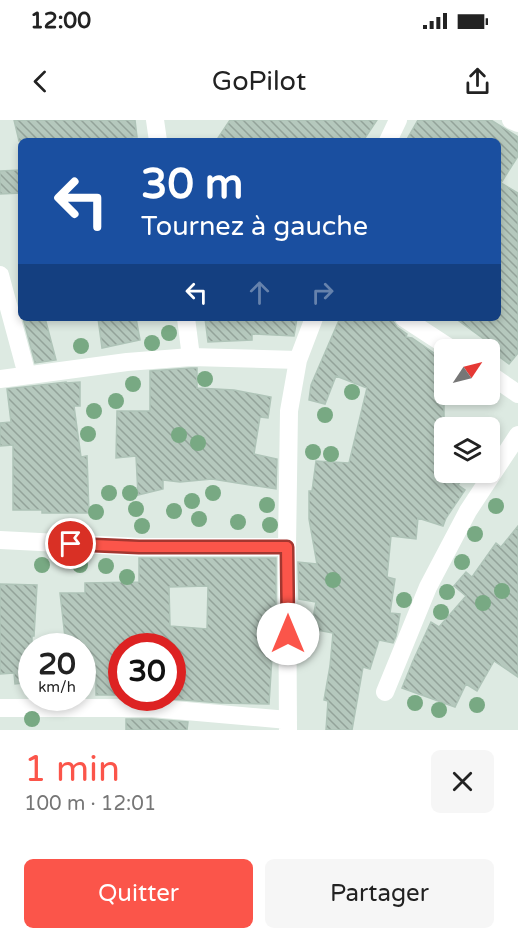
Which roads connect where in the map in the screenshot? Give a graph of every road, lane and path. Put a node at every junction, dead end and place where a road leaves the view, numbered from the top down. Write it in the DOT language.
graph roads {
  1 [pos="155,120"];
  2 [pos="398,120"];
  3 [pos="511,120"];
  4 [pos="518,123"];
  5 [pos="158,138"];
  6 [pos="389,138"];
  7 [pos="0,275"];
  8 [pos="186,321"];
  9 [pos="313,321"];
  10 [pos="409,321"];
  11 [pos="436,339"];
  12 [pos="191,357"];
  13 [pos="298,360"];
  14 [pos="27,375"];
  15 [pos="0,379"];
  16 [pos="500,382"];
  17 [pos="518,394"];
  18 [pos="518,435"];
  19 [pos="0,540"];
  20 [pos="287,547"];
  21 [pos="385,692"];
  22 [pos="0,708"];
  23 [pos="288,725"];
  1 -- 5 [label="street"];
  2 -- 6 [label="street"];
  3 -- 4 [label="street"];
  7 -- 14 [label="street"];
  8 -- 12 [label="street"];
  9 -- 13 [label="street"];
  10 -- 11 [label="street"];
  12 -- 13 [label="street"];
  12 -- 14 [label="street"];
  13 -- 20 [label="street"];
  14 -- 15 [label="street"];
  16 -- 17 [label="street"];
  18 -- 21 [label="street"];
  19 -- 20 [label="street"];
  20 -- 23 [label="street"];
  22 -- 23 [label="street"];
}
